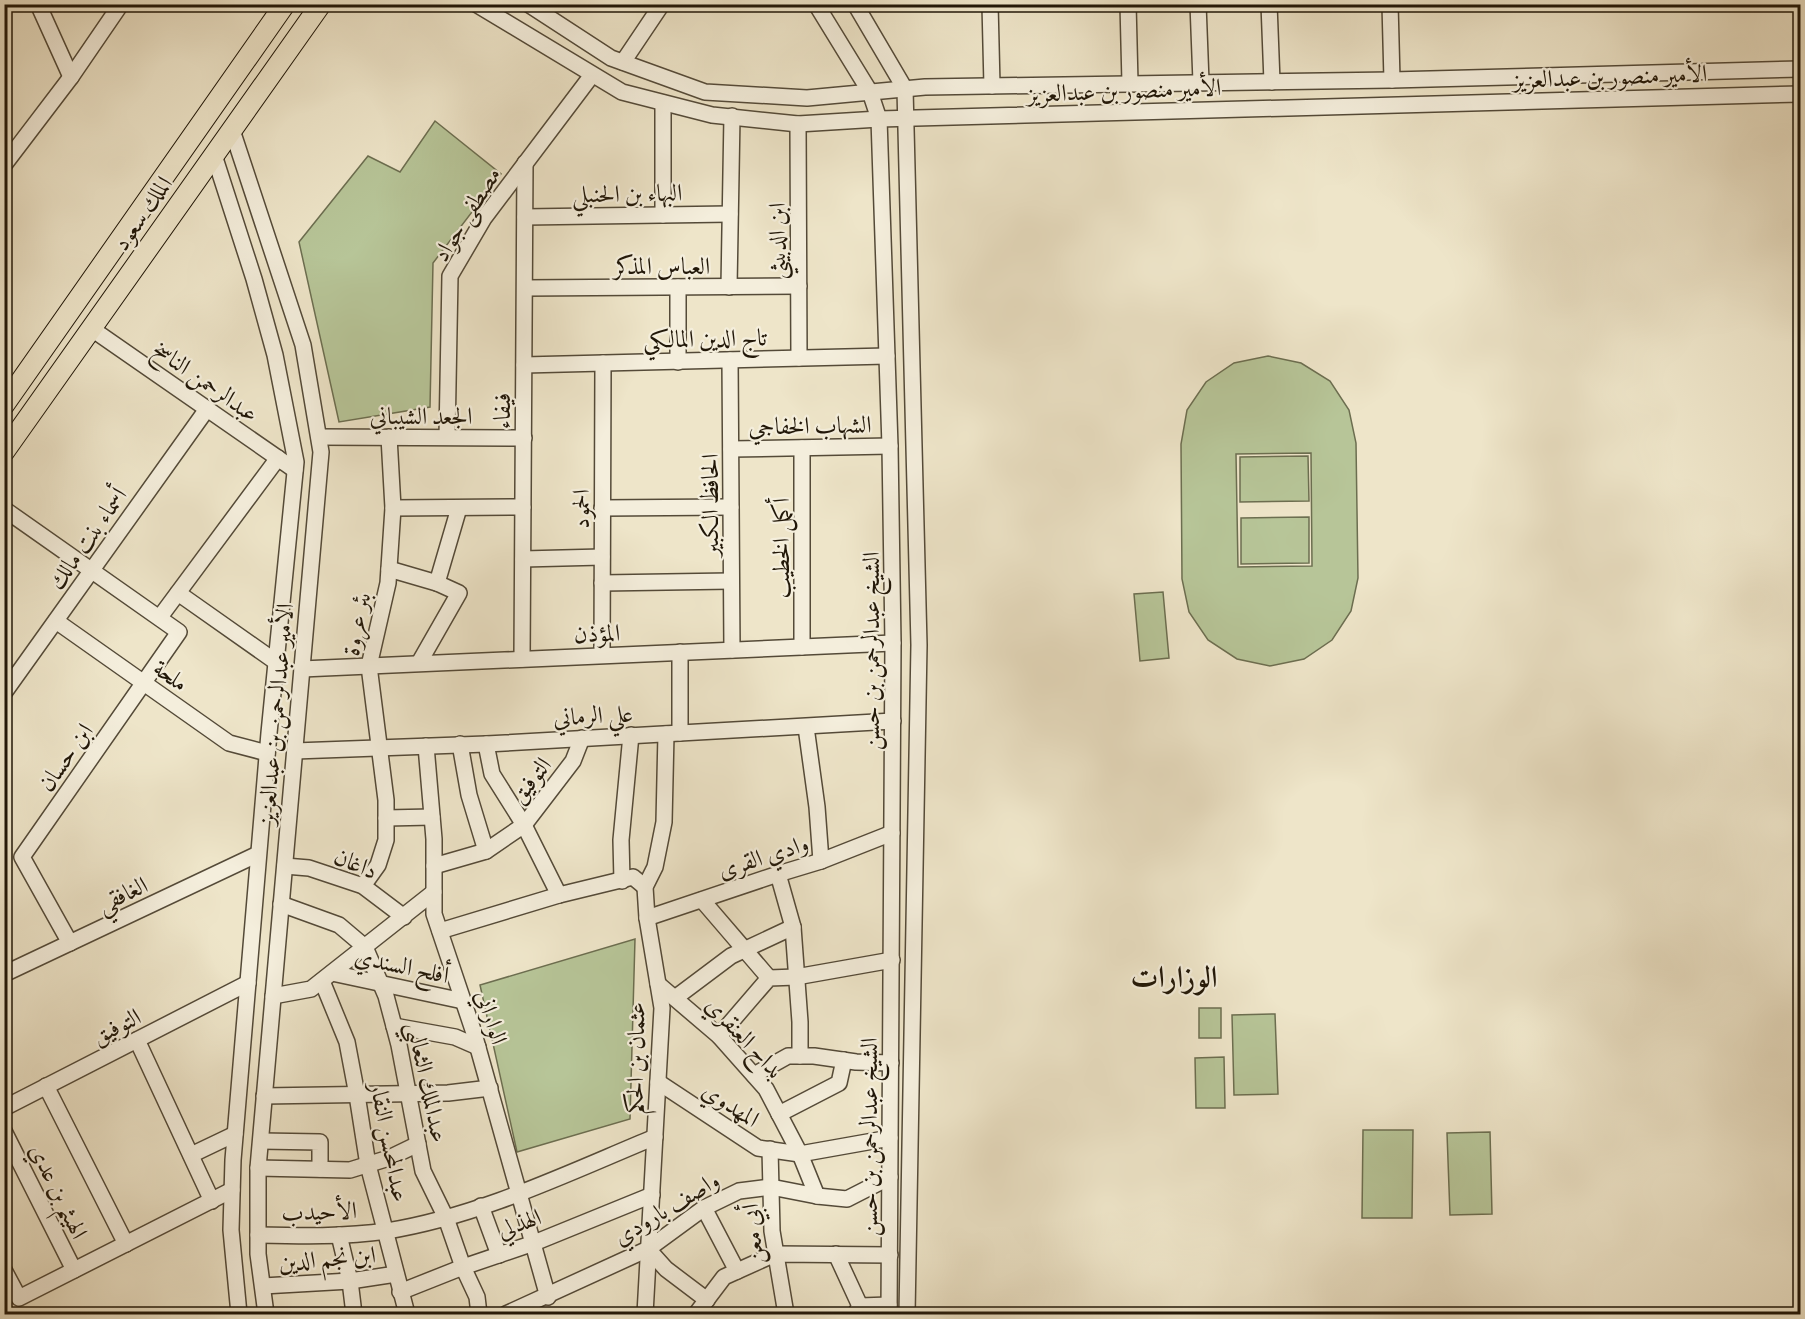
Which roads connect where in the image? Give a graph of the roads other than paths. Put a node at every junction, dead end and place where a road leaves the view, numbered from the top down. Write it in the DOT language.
graph roads {
  1 [pos="38,4"];
  2 [pos="121,4"];
  3 [pos="285,4"];
  4 [pos="321,4"];
  5 [pos="476,4"];
  6 [pos="528,4"];
  7 [pos="662,4"];
  8 [pos="816,4"];
  9 [pos="855,4"];
  10 [pos="990,4"];
  11 [pos="1128,4"];
  12 [pos="1198,4"];
  13 [pos="1269,4"];
  14 [pos="1390,4"];
  15 [pos="624,62"];
  16 [pos="1800,69"];
  17 [pos="1756,70"];
  18 [pos="1612,74"];
  19 [pos="592,75"];
  20 [pos="71,77"];
  21 [pos="1392,80"];
  22 [pos="1201,82"];
  23 [pos="1272,82"];
  24 [pos="1130,83"];
  25 [pos="992,86"];
  26 [pos="905,89"];
  27 [pos="870,92"];
  28 [pos="1800,94"];
  29 [pos="1757,95"];
  30 [pos="1612,99"];
  31 [pos="663,103"];
  32 [pos="732,116"];
  33 [pos="879,119"];
  34 [pos="904,119"];
  35 [pos="798,124"];
  36 [pos="232,130"];
  37 [pos="214,155"];
  38 [pos="525,163"];
  39 [pos="4,165"];
  40 [pos="252,192"];
  41 [pos="229,201"];
  42 [pos="730,214"];
  43 [pos="663,215"];
  44 [pos="525,217"];
  45 [pos="799,286"];
  46 [pos="678,287"];
  47 [pos="729,287"];
  48 [pos="525,288"];
  49 [pos="92,328"];
  50 [pos="887,356"];
  51 [pos="799,358"];
  52 [pos="730,360"];
  53 [pos="678,362"];
  54 [pos="603,363"];
  55 [pos="524,365"];
  56 [pos="4,405"];
  57 [pos="207,409"];
  58 [pos="319,437"];
  59 [pos="389,437"];
  60 [pos="447,437"];
  61 [pos="524,438"];
  62 [pos="890,446"];
  63 [pos="802,448"];
  64 [pos="731,449"];
  65 [pos="4,452"];
  66 [pos="278,458"];
  67 [pos="295,470"];
  68 [pos="523,507"];
  69 [pos="731,507"];
  70 [pos="393,508"];
  71 [pos="459,508"];
  72 [pos="602,508"];
  73 [pos="4,509"];
  74 [pos="915,520"];
  75 [pos="891,521"];
  76 [pos="602,557"];
  77 [pos="523,560"];
  78 [pos="389,569"];
  79 [pos="92,571"];
  80 [pos="285,573"];
  81 [pos="309,576"];
  82 [pos="731,581"];
  83 [pos="437,583"];
  84 [pos="602,583"];
  85 [pos="178,593"];
  86 [pos="160,617"];
  87 [pos="56,621"];
  88 [pos="893,643"];
  89 [pos="802,647"];
  90 [pos="732,650"];
  91 [pos="680,652"];
  92 [pos="602,656"];
  93 [pos="522,658"];
  94 [pos="276,662"];
  95 [pos="419,663"];
  96 [pos="369,666"];
  97 [pos="302,669"];
  98 [pos="144,683"];
  99 [pos="4,693"];
  100 [pos="893,721"];
  101 [pos="806,727"];
  102 [pos="673,733"];
  103 [pos="631,735"];
  104 [pos="582,738"];
  105 [pos="460,744"];
  106 [pos="486,744"];
  107 [pos="426,746"];
  108 [pos="378,748"];
  109 [pos="295,751"];
  110 [pos="267,753"];
  111 [pos="432,817"];
  112 [pos="386,818"];
  113 [pos="524,825"];
  114 [pos="892,833"];
  115 [pos="486,851"];
  116 [pos="258,854"];
  117 [pos="821,861"];
  118 [pos="285,866"];
  119 [pos="434,866"];
  120 [pos="778,874"];
  121 [pos="622,881"];
  122 [pos="363,886"];
  123 [pos="645,887"];
  124 [pos="434,892"];
  125 [pos="560,895"];
  126 [pos="702,900"];
  127 [pos="281,904"];
  128 [pos="404,916"];
  129 [pos="647,918"];
  130 [pos="793,927"];
  131 [pos="440,931"];
  132 [pos="70,943"];
  133 [pos="365,946"];
  134 [pos="745,949"];
  135 [pos="892,960"];
  136 [pos="4,974"];
  137 [pos="327,977"];
  138 [pos="796,977"];
  139 [pos="769,978"];
  140 [pos="248,983"];
  141 [pos="381,984"];
  142 [pos="658,984"];
  143 [pos="273,996"];
  144 [pos="675,998"];
  145 [pos="463,1001"];
  146 [pos="394,1026"];
  147 [pos="719,1036"];
  148 [pos="137,1040"];
  149 [pos="478,1047"];
  150 [pos="800,1056"];
  151 [pos="844,1060"];
  152 [pos="891,1063"];
  153 [pos="754,1075"];
  154 [pos="658,1082"];
  155 [pos="46,1086"];
  156 [pos="490,1088"];
  157 [pos="407,1094"];
  158 [pos="357,1095"];
  159 [pos="264,1096"];
  160 [pos="4,1108"];
  161 [pos="779,1114"];
  162 [pos="4,1131"];
  163 [pos="235,1134"];
  164 [pos="655,1137"];
  165 [pos="891,1138"];
  166 [pos="261,1141"];
  167 [pos="418,1144"];
  168 [pos="770,1149"];
  169 [pos="800,1154"];
  170 [pos="191,1155"];
  171 [pos="368,1165"];
  172 [pos="258,1168"];
  173 [pos="320,1169"];
  174 [pos="890,1177"];
  175 [pos="771,1187"];
  176 [pos="232,1190"];
  177 [pos="520,1192"];
  178 [pos="652,1195"];
  179 [pos="817,1196"];
  180 [pos="212,1201"];
  181 [pos="481,1206"];
  182 [pos="704,1208"];
  183 [pos="446,1218"];
  184 [pos="386,1231"];
  185 [pos="258,1235"];
  186 [pos="339,1235"];
  187 [pos="534,1243"];
  188 [pos="126,1244"];
  189 [pos="648,1249"];
  190 [pos="775,1254"];
  191 [pos="836,1254"];
  192 [pos="499,1255"];
  193 [pos="890,1255"];
  194 [pos="463,1267"];
  195 [pos="4,1270"];
  196 [pos="74,1270"];
  197 [pos="737,1271"];
  198 [pos="396,1274"];
  199 [pos="350,1281"];
  200 [pos="262,1286"];
  201 [pos="400,1292"];
  202 [pos="548,1297"];
  203 [pos="706,1300"];
  204 [pos="534,1309"];
  205 [pos="858,1310"];
  206 [pos="889,1310"];
  207 [pos="239,1314"];
  208 [pos="266,1314"];
  209 [pos="354,1314"];
  210 [pos="406,1314"];
  211 [pos="479,1314"];
  212 [pos="506,1314"];
  213 [pos="645,1314"];
  214 [pos="696,1314"];
  215 [pos="786,1314"];
  216 [pos="908,1314"];
  1 -- 20 [label="street"];
  2 -- 20 [label="street"];
  3 -- 56 [label="main road, الملك سعود"];
  4 -- 36 [label="main road, الملك سعود"];
  5 -- 19 [label="street, الأمير منصور بن عبدالعزيز"];
  6 -- 15 [label="street, الأمير منصور بن عبدالعزيز"];
  7 -- 15 [label="street"];
  8 -- 27 [label="street, الشيخ عبدالرحمن بن حسن"];
  9 -- 26 [label="street"];
  10 -- 25 [label="street"];
  11 -- 24 [label="street"];
  12 -- 22 [label="street"];
  13 -- 23 [label="street"];
  14 -- 21 [label="street"];
  15 -- 27 [label="street, الأمير منصور بن عبدالعزيز"];
  16 -- 17 [label="street, الأمير منصور بن عبدالعزيز"];
  17 -- 18 [label="street, الأمير منصور بن عبدالعزيز"];
  17 -- 29 [label="street"];
  18 -- 21 [label="street, الأمير منصور بن عبدالعزيز"];
  18 -- 30 [label="street"];
  19 -- 31 [label="street, الأمير منصور بن عبدالعزيز"];
  19 -- 38 [label="street, مصطفى جواد"];
  20 -- 39 [label="street"];
  21 -- 23 [label="street, الأمير منصور بن عبدالعزيز"];
  22 -- 23 [label="street, الأمير منصور بن عبدالعزيز"];
  22 -- 24 [label="street, الأمير منصور بن عبدالعزيز"];
  24 -- 25 [label="street, الأمير منصور بن عبدالعزيز"];
  25 -- 26 [label="street, الأمير منصور بن عبدالعزيز"];
  26 -- 27 [label="street, الأمير منصور بن عبدالعزيز"];
  26 -- 34 [label="street, الشيخ عبدالرحمن بن حسن"];
  27 -- 33 [label="street, الشيخ عبدالرحمن بن حسن"];
  28 -- 29 [label="street, الأمير منصور بن عبدالعزيز"];
  29 -- 30 [label="street, الأمير منصور بن عبدالعزيز"];
  30 -- 34 [label="street, الأمير منصور بن عبدالعزيز"];
  31 -- 32 [label="street, الأمير منصور بن عبدالعزيز"];
  31 -- 43 [label="street"];
  32 -- 35 [label="street, الأمير منصور بن عبدالعزيز"];
  32 -- 42 [label="street"];
  33 -- 34 [label="street, الأمير منصور بن عبدالعزيز"];
  33 -- 35 [label="street, الأمير منصور بن عبدالعزيز"];
  33 -- 50 [label="street, الشيخ عبدالرحمن بن حسن"];
  34 -- 74 [label="street, الشيخ عبدالرحمن بن حسن"];
  35 -- 45 [label="street, ابن الدبيثي"];
  36 -- 37 [label="main road, الملك سعود"];
  36 -- 40 [label="street, الأمير عبدالرحمن بن عبدالعزيز"];
  37 -- 41 [label="street, الأمير عبدالرحمن بن عبدالعزيز"];
  37 -- 49 [label="main road, الملك سعود"];
  38 -- 44 [label="street, فيفاء"];
  38 -- 60 [label="street, مصطفى جواد"];
  40 -- 41 [label="street"];
  40 -- 58 [label="street, الأمير عبدالرحمن بن عبدالعزيز"];
  41 -- 67 [label="street, الأمير عبدالرحمن بن عبدالعزيز"];
  42 -- 43 [label="street, البهاء بن الحنبلي"];
  42 -- 47 [label="street"];
  43 -- 44 [label="street, البهاء بن الحنبلي"];
  44 -- 48 [label="street, فيفاء"];
  45 -- 47 [label="street, العباس المذكر"];
  45 -- 51 [label="street, ابن الدبيثي"];
  46 -- 47 [label="street, العباس المذكر"];
  46 -- 48 [label="street, العباس المذكر"];
  46 -- 53 [label="street"];
  48 -- 55 [label="street, فيفاء"];
  49 -- 57 [label="street, عبدالرحمن الناسخ"];
  49 -- 65 [label="main road, الملك سعود"];
  50 -- 51 [label="street, تاج الدين المالكي"];
  50 -- 62 [label="street, الشيخ عبدالرحمن بن حسن"];
  51 -- 52 [label="street, تاج الدين المالكي"];
  52 -- 53 [label="street, تاج الدين المالكي"];
  52 -- 64 [label="street, الحافظ الكبير"];
  53 -- 54 [label="street, تاج الدين المالكي"];
  54 -- 55 [label="street, تاج الدين المالكي"];
  54 -- 72 [label="street, الحمود"];
  55 -- 61 [label="street, فيفاء"];
  57 -- 66 [label="street, عبدالرحمن الناسخ"];
  57 -- 79 [label="street, أسماء بنت مالك"];
  58 -- 59 [label="street, الجعد الشيباني"];
  58 -- 81 [label="street, الأمير عبدالرحمن بن عبدالعزيز"];
  59 -- 60 [label="street, الجعد الشيباني"];
  59 -- 70 [label="street, بئر عروة"];
  60 -- 61 [label="street, الجعد الشيباني"];
  61 -- 68 [label="street, فيفاء"];
  62 -- 63 [label="street, الشهاب الخفاجي"];
  62 -- 75 [label="street, الشيخ عبدالرحمن بن حسن"];
  63 -- 64 [label="street, الشهاب الخفاجي"];
  63 -- 89 [label="street, أكمل الخطيب"];
  64 -- 69 [label="street, الحافظ الكبير"];
  66 -- 67 [label="street, عبدالرحمن الناسخ"];
  66 -- 85 [label="street"];
  67 -- 80 [label="street, الأمير عبدالرحمن بن عبدالعزيز"];
  68 -- 71 [label="street"];
  68 -- 77 [label="street, فيفاء"];
  69 -- 72 [label="street"];
  69 -- 82 [label="street, الحافظ الكبير"];
  70 -- 71 [label="street"];
  70 -- 78 [label="street, بئر عروة"];
  71 -- 83 [label="street"];
  72 -- 76 [label="street, الحمود"];
  73 -- 79 [label="street"];
  74 -- 75 [label="street"];
  74 -- 216 [label="street, الشيخ عبدالرحمن بن حسن"];
  75 -- 88 [label="street, الشيخ عبدالرحمن بن حسن"];
  76 -- 77 [label="street"];
  76 -- 84 [label="street, الحمود"];
  77 -- 93 [label="street, فيفاء"];
  78 -- 83 [label="street"];
  78 -- 96 [label="street, بئر عروة"];
  79 -- 86 [label="street"];
  79 -- 87 [label="street, أسماء بنت مالك"];
  80 -- 81 [label="street"];
  80 -- 94 [label="street, الأمير عبدالرحمن بن عبدالعزيز"];
  81 -- 97 [label="street, الأمير عبدالرحمن بن عبدالعزيز"];
  82 -- 84 [label="street"];
  82 -- 90 [label="street, الحافظ الكبير"];
  83 -- 95 [label="street"];
  84 -- 92 [label="street, الحمود"];
  85 -- 86 [label="street"];
  85 -- 94 [label="street"];
  86 -- 98 [label="street, ابن حسان"];
  87 -- 98 [label="street, ملحة"];
  87 -- 99 [label="street, أسماء بنت مالك"];
  88 -- 89 [label="street, المؤذن"];
  88 -- 100 [label="street, الشيخ عبدالرحمن بن حسن"];
  89 -- 90 [label="street, المؤذن"];
  90 -- 91 [label="street, المؤذن"];
  91 -- 92 [label="street, المؤذن"];
  91 -- 102 [label="street, عثمان بن الحكم"];
  92 -- 93 [label="street, المؤذن"];
  93 -- 95 [label="street, المؤذن"];
  94 -- 110 [label="street, الأمير عبدالرحمن بن عبدالعزيز"];
  95 -- 96 [label="street, المؤذن"];
  96 -- 97 [label="street, المؤذن"];
  96 -- 108 [label="street, بئر عروة"];
  97 -- 109 [label="street, الأمير عبدالرحمن بن عبدالعزيز"];
  98 -- 110 [label="street, ملحة"];
  98 -- 132 [label="street, ابن حسان"];
  100 -- 101 [label="street, علي الرماني"];
  100 -- 114 [label="street, الشيخ عبدالرحمن بن حسن"];
  101 -- 102 [label="street, علي الرماني"];
  101 -- 117 [label="street"];
  102 -- 103 [label="street, علي الرماني"];
  102 -- 123 [label="street, عثمان بن الحكم"];
  103 -- 104 [label="street, علي الرماني"];
  103 -- 121 [label="street"];
  104 -- 106 [label="street, علي الرماني"];
  104 -- 113 [label="street, التوفيق"];
  105 -- 106 [label="street, علي الرماني"];
  105 -- 107 [label="street, علي الرماني"];
  105 -- 115 [label="street"];
  106 -- 113 [label="street"];
  107 -- 108 [label="street, علي الرماني"];
  107 -- 111 [label="street, الواراني"];
  108 -- 109 [label="street, علي الرماني"];
  108 -- 112 [label="street, بئر عروة"];
  109 -- 118 [label="street, الأمير عبدالرحمن بن عبدالعزيز"];
  110 -- 116 [label="street, الأمير عبدالرحمن بن عبدالعزيز"];
  111 -- 112 [label="street"];
  111 -- 119 [label="street, الواراني"];
  112 -- 122 [label="street, بئر عروة"];
  113 -- 115 [label="street, التوفيق"];
  113 -- 125 [label="street"];
  114 -- 117 [label="street, وادي القرى"];
  114 -- 135 [label="street, الشيخ عبدالرحمن بن حسن"];
  115 -- 119 [label="street, التوفيق"];
  116 -- 132 [label="street, الغافقي"];
  116 -- 140 [label="street, الأمير عبدالرحمن بن عبدالعزيز"];
  117 -- 120 [label="street, وادي القرى"];
  118 -- 122 [label="street, داغان"];
  118 -- 127 [label="street, الأمير عبدالرحمن بن عبدالعزيز"];
  119 -- 124 [label="street, الواراني"];
  120 -- 126 [label="street, وادي القرى"];
  120 -- 130 [label="street"];
  121 -- 123 [label="street"];
  121 -- 125 [label="street"];
  122 -- 128 [label="street, داغان"];
  123 -- 129 [label="street, عثمان بن الحكم"];
  124 -- 128 [label="street"];
  124 -- 131 [label="street, الواراني"];
  125 -- 131 [label="street"];
  126 -- 129 [label="street, وادي القرى"];
  126 -- 134 [label="street"];
  127 -- 133 [label="street, عبدالملك الثعالبي"];
  127 -- 143 [label="street, الأمير عبدالرحمن بن عبدالعزيز"];
  128 -- 133 [label="street"];
  129 -- 142 [label="street, عثمان بن الحكم"];
  130 -- 134 [label="street"];
  130 -- 138 [label="street"];
  131 -- 145 [label="street, الواراني"];
  132 -- 136 [label="street, الغافقي"];
  133 -- 137 [label="street"];
  133 -- 141 [label="street, عبدالملك الثعالبي"];
  134 -- 139 [label="street"];
  134 -- 144 [label="street"];
  135 -- 138 [label="street"];
  135 -- 152 [label="street, الشيخ عبدالرحمن بن حسن"];
  137 -- 141 [label="street, أفلح السندي"];
  137 -- 143 [label="street"];
  137 -- 158 [label="street, عبدالمحسن النقار"];
  138 -- 139 [label="street"];
  138 -- 150 [label="street"];
  139 -- 147 [label="street"];
  140 -- 148 [label="street, التوفيق"];
  140 -- 163 [label="street, الأمير عبدالرحمن بن عبدالعزيز"];
  141 -- 145 [label="street, أفلح السندي"];
  141 -- 146 [label="street, عبدالملك الثعالبي"];
  142 -- 144 [label="street, بداح العنقري"];
  142 -- 154 [label="street, عثمان بن الحكم"];
  143 -- 159 [label="street, الأمير عبدالرحمن بن عبدالعزيز"];
  144 -- 147 [label="street, بداح العنقري"];
  145 -- 149 [label="street, الواراني"];
  146 -- 149 [label="street"];
  146 -- 157 [label="street, عبدالملك الثعالبي"];
  147 -- 153 [label="street, بداح العنقري"];
  148 -- 155 [label="street, التوفيق"];
  148 -- 170 [label="street"];
  149 -- 156 [label="street, الواراني"];
  150 -- 151 [label="street"];
  150 -- 153 [label="street"];
  151 -- 152 [label="street"];
  151 -- 161 [label="street"];
  152 -- 165 [label="street, الشيخ عبدالرحمن بن حسن"];
  153 -- 161 [label="street, بداح العنقري"];
  154 -- 164 [label="street, عثمان بن الحكم"];
  154 -- 168 [label="street, المهدوي"];
  155 -- 160 [label="street, التوفيق"];
  155 -- 188 [label="street"];
  156 -- 157 [label="street"];
  156 -- 177 [label="street, الواراني"];
  157 -- 158 [label="street"];
  157 -- 167 [label="street, عبدالملك الثعالبي"];
  158 -- 159 [label="street"];
  158 -- 171 [label="street, عبدالمحسن النقار"];
  159 -- 166 [label="street, الأمير عبدالرحمن بن عبدالعزيز"];
  161 -- 169 [label="street, بداح العنقري"];
  162 -- 196 [label="street, الهيثم بن عدي"];
  163 -- 170 [label="street"];
  163 -- 176 [label="street, الأمير عبدالرحمن بن عبدالعزيز"];
  164 -- 177 [label="street, الأحيدب"];
  164 -- 178 [label="street, عثمان بن الحكم"];
  165 -- 169 [label="street, المهدوي"];
  165 -- 174 [label="street, الشيخ عبدالرحمن بن حسن"];
  166 -- 172 [label="street, الأمير عبدالرحمن بن عبدالعزيز"];
  166 -- 173 [label="street"];
  167 -- 171 [label="street"];
  167 -- 183 [label="street, عبدالملك الثعالبي"];
  168 -- 169 [label="street, المهدوي"];
  168 -- 175 [label="street, أبي معن"];
  169 -- 179 [label="street, بداح العنقري"];
  170 -- 180 [label="street"];
  171 -- 173 [label="street"];
  171 -- 184 [label="street, عبدالمحسن النقار"];
  172 -- 173 [label="street"];
  172 -- 185 [label="street, الأمير عبدالرحمن بن عبدالعزيز"];
  174 -- 179 [label="street, واصف بارودي"];
  174 -- 193 [label="street, الشيخ عبدالرحمن بن حسن"];
  175 -- 179 [label="street, واصف بارودي"];
  175 -- 182 [label="street, واصف بارودي"];
  175 -- 190 [label="street, أبي معن"];
  176 -- 180 [label="street"];
  176 -- 207 [label="street, الأمير عبدالرحمن بن عبدالعزيز"];
  177 -- 181 [label="street, الأحيدب"];
  177 -- 187 [label="street, الواراني"];
  178 -- 187 [label="street, الهذلي"];
  178 -- 189 [label="street, عثمان بن الحكم"];
  180 -- 188 [label="street"];
  181 -- 183 [label="street, الأحيدب"];
  181 -- 192 [label="street"];
  182 -- 189 [label="street, واصف بارودي"];
  182 -- 197 [label="street"];
  183 -- 184 [label="street, الأحيدب"];
  183 -- 194 [label="street, عبدالملك الثعالبي"];
  184 -- 186 [label="street, الأحيدب"];
  184 -- 198 [label="street, عبدالمحسن النقار"];
  185 -- 186 [label="street, الأحيدب"];
  185 -- 200 [label="street, الأمير عبدالرحمن بن عبدالعزيز"];
  186 -- 199 [label="street"];
  187 -- 192 [label="street, الهذلي"];
  187 -- 202 [label="street, الواراني"];
  188 -- 196 [label="street"];
  189 -- 202 [label="street, واصف بارودي"];
  189 -- 203 [label="street"];
  189 -- 213 [label="street, عثمان بن الحكم"];
  190 -- 191 [label="street"];
  190 -- 197 [label="street"];
  190 -- 215 [label="street, أبي معن"];
  191 -- 193 [label="street"];
  191 -- 205 [label="street"];
  192 -- 194 [label="street, الهذلي"];
  193 -- 206 [label="street, الشيخ عبدالرحمن بن حسن"];
  194 -- 201 [label="street, الهذلي"];
  194 -- 211 [label="street, عبدالملك الثعالبي"];
  195 -- 196 [label="street"];
  197 -- 203 [label="street"];
  198 -- 199 [label="street, ابن نجم الدين"];
  198 -- 201 [label="street, عبدالمحسن النقار"];
  199 -- 200 [label="street, ابن نجم الدين"];
  199 -- 209 [label="street"];
  200 -- 208 [label="street, الأمير عبدالرحمن بن عبدالعزيز"];
  201 -- 210 [label="street, عبدالمحسن النقار"];
  202 -- 204 [label="street, واصف بارودي"];
  203 -- 214 [label="street"];
  204 -- 212 [label="street, واصف بارودي"];
  205 -- 206 [label="street"];
}
